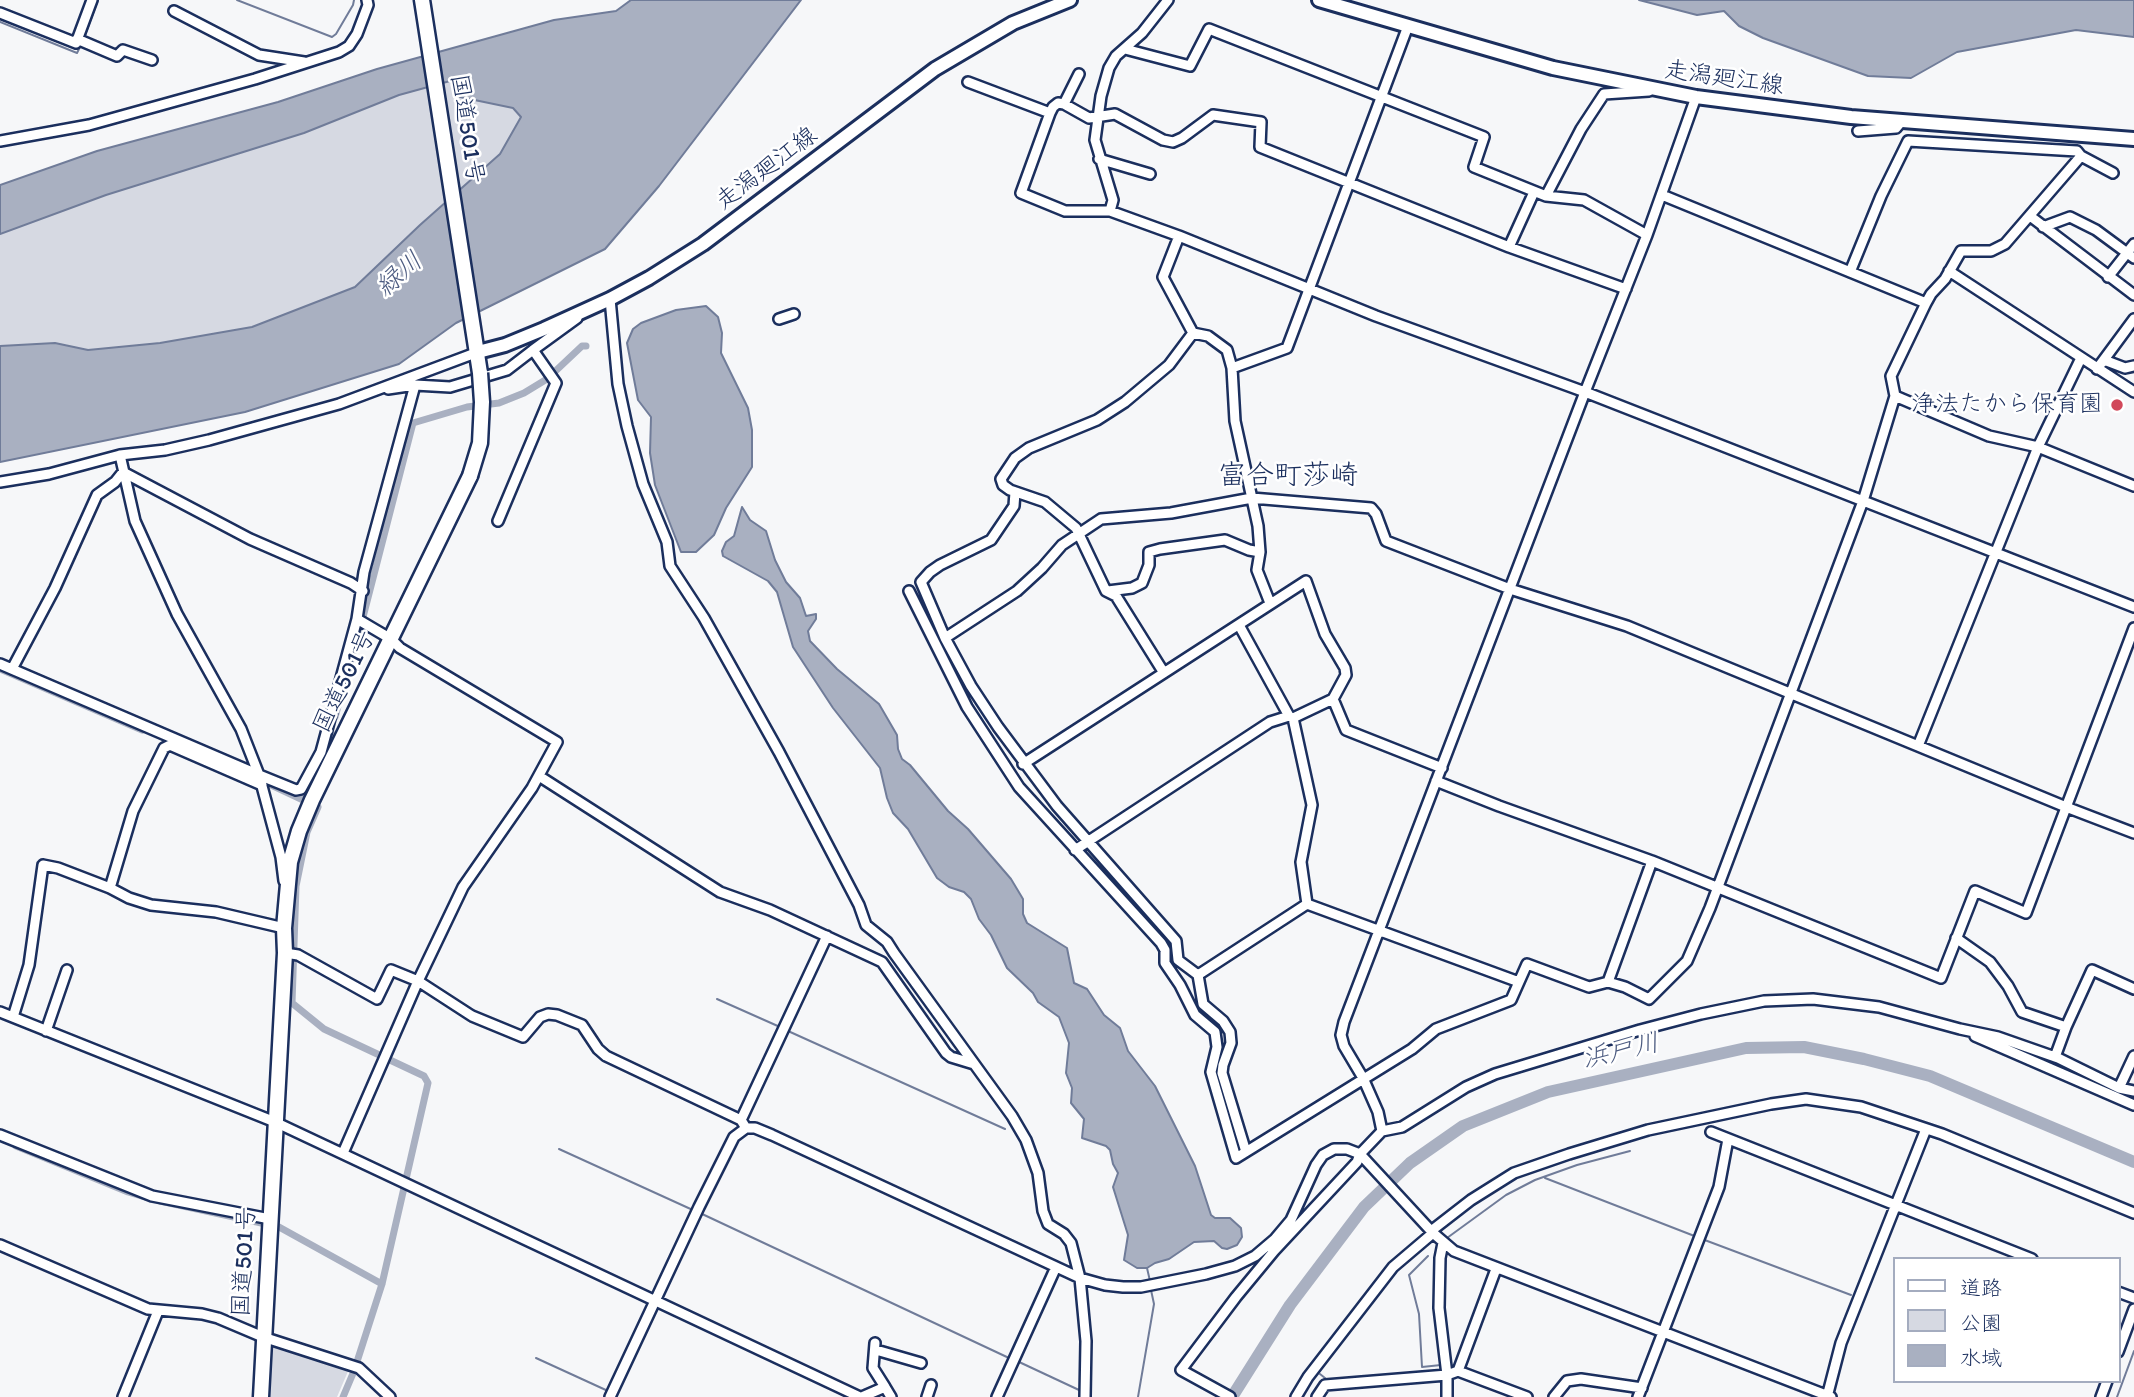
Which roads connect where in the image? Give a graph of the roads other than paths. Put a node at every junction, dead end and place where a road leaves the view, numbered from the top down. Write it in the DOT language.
graph roads {
  1 [pos="92,0"];
  2 [pos="422,0"];
  3 [pos="1070,0"];
  4 [pos="1168,0"];
  5 [pos="1319,0"];
  6 [pos="369,2"];
  7 [pos="173,11"];
  8 [pos="0,13"];
  9 [pos="1408,26"];
  10 [pos="77,39"];
  11 [pos="1125,49"];
  12 [pos="152,60"];
  13 [pos="306,62"];
  14 [pos="1079,74"];
  15 [pos="968,82"];
  16 [pos="1656,90"];
  17 [pos="1383,96"];
  18 [pos="1696,97"];
  19 [pos="1064,104"];
  20 [pos="1050,113"];
  21 [pos="1098,118"];
  22 [pos="1901,122"];
  23 [pos="1858,131"];
  24 [pos="2134,139"];
  25 [pos="0,141"];
  26 [pos="2081,156"];
  27 [pos="1099,159"];
  28 [pos="2113,173"];
  29 [pos="1150,174"];
  30 [pos="1349,182"];
  31 [pos="1534,192"];
  32 [pos="1662,195"];
  33 [pos="1546,196"];
  34 [pos="1110,211"];
  35 [pos="2030,216"];
  36 [pos="2043,227"];
  37 [pos="1647,235"];
  38 [pos="1179,236"];
  39 [pos="2134,244"];
  40 [pos="1509,247"];
  41 [pos="2131,256"];
  42 [pos="1949,271"];
  43 [pos="1850,272"];
  44 [pos="2108,277"];
  45 [pos="1310,289"];
  46 [pos="1626,289"];
  47 [pos="2134,295"];
  48 [pos="610,299"];
  49 [pos="1926,303"];
  50 [pos="591,308"];
  51 [pos="794,314"];
  52 [pos="779,319"];
  53 [pos="2134,319"];
  54 [pos="1193,333"];
  55 [pos="478,350"];
  56 [pos="533,350"];
  57 [pos="2081,358"];
  58 [pos="2104,360"];
  59 [pos="2134,366"];
  60 [pos="1232,368"];
  61 [pos="2097,369"];
  62 [pos="415,385"];
  63 [pos="381,390"];
  64 [pos="1585,392"];
  65 [pos="2134,393"];
  66 [pos="1895,397"];
  67 [pos="2038,447"];
  68 [pos="120,455"];
  69 [pos="123,472"];
  70 [pos="0,482"];
  71 [pos="2134,486"];
  72 [pos="1015,492"];
  73 [pos="1252,498"];
  74 [pos="1863,501"];
  75 [pos="498,521"];
  76 [pos="1081,534"];
  77 [pos="1260,552"];
  78 [pos="1995,553"];
  79 [pos="1510,589"];
  80 [pos="363,591"];
  81 [pos="909,591"];
  82 [pos="1106,591"];
  83 [pos="1270,603"];
  84 [pos="2134,607"];
  85 [pos="360,620"];
  86 [pos="1238,625"];
  87 [pos="2134,628"];
  88 [pos="945,638"];
  89 [pos="391,639"];
  90 [pos="0,664"];
  91 [pos="12,669"];
  92 [pos="1164,673"];
  93 [pos="1790,692"];
  94 [pos="1332,699"];
  95 [pos="1291,717"];
  96 [pos="1918,746"];
  97 [pos="1023,764"];
  98 [pos="1442,768"];
  99 [pos="539,775"];
  100 [pos="260,780"];
  101 [pos="1436,781"];
  102 [pos="2066,807"];
  103 [pos="2134,833"];
  104 [pos="1088,842"];
  105 [pos="1075,850"];
  106 [pos="1652,861"];
  107 [pos="1717,886"];
  108 [pos="110,888"];
  109 [pos="286,902"];
  110 [pos="1307,904"];
  111 [pos="284,928"];
  112 [pos="1380,930"];
  113 [pos="827,936"];
  114 [pos="1956,938"];
  115 [pos="291,954"];
  116 [pos="68,970"];
  117 [pos="1198,975"];
  118 [pos="418,981"];
  119 [pos="1519,982"];
  120 [pos="1608,982"];
  121 [pos="2134,989"];
  122 [pos="0,1012"];
  123 [pos="13,1017"];
  124 [pos="2066,1027"];
  125 [pos="1962,1030"];
  126 [pos="46,1031"];
  127 [pos="2134,1056"];
  128 [pos="2053,1057"];
  129 [pos="974,1064"];
  130 [pos="1363,1078"];
  131 [pos="2093,1087"];
  132 [pos="2119,1088"];
  133 [pos="2134,1091"];
  134 [pos="2134,1105"];
  135 [pos="275,1122"];
  136 [pos="744,1124"];
  137 [pos="1926,1129"];
  138 [pos="1389,1130"];
  139 [pos="1712,1132"];
  140 [pos="0,1135"];
  141 [pos="1728,1139"];
  142 [pos="1246,1152"];
  143 [pos="343,1153"];
  144 [pos="1360,1154"];
  145 [pos="1894,1205"];
  146 [pos="2134,1213"];
  147 [pos="270,1219"];
  148 [pos="1432,1232"];
  149 [pos="1444,1243"];
  150 [pos="0,1245"];
  151 [pos="2027,1257"];
  152 [pos="1056,1267"];
  153 [pos="1496,1269"];
  154 [pos="1080,1278"];
  155 [pos="655,1300"];
  156 [pos="2134,1309"];
  157 [pos="158,1311"];
  158 [pos="1662,1332"];
  159 [pos="264,1337"];
  160 [pos="2120,1347"];
  161 [pos="921,1363"];
  162 [pos="1458,1371"];
  163 [pos="1447,1375"];
  164 [pos="931,1385"];
  165 [pos="885,1387"];
  166 [pos="1640,1392"];
  167 [pos="612,1393"];
  168 [pos="123,1397"];
  169 [pos="261,1397"];
  170 [pos="390,1397"];
  171 [pos="861,1397"];
  172 [pos="891,1397"];
  173 [pos="927,1397"];
  174 [pos="997,1397"];
  175 [pos="1085,1397"];
  176 [pos="1230,1397"];
  177 [pos="1296,1397"];
  178 [pos="1317,1397"];
  179 [pos="1447,1397"];
  180 [pos="1527,1397"];
  181 [pos="1554,1397"];
  182 [pos="1829,1397"];
  1 -- 10 [label="street"];
  2 -- 55 [label="highway, 国道501号"];
  3 -- 48 [label="main road, 走潟廻江線"];
  4 -- 11 [label="street"];
  5 -- 9 [label="main road, 走潟廻江線"];
  6 -- 13 [label="street"];
  7 -- 13 [label="street"];
  8 -- 10 [label="street"];
  9 -- 16 [label="main road, 走潟廻江線"];
  9 -- 17 [label="street"];
  10 -- 12 [label="street"];
  11 -- 17 [label="street"];
  11 -- 21 [label="street"];
  13 -- 25 [label="street"];
  14 -- 19 [label="street"];
  15 -- 20 [label="street"];
  16 -- 18 [label="main road, 走潟廻江線"];
  16 -- 33 [label="street"];
  17 -- 30 [label="street"];
  17 -- 31 [label="street"];
  18 -- 22 [label="main road, 走潟廻江線"];
  18 -- 32 [label="street"];
  19 -- 20 [label="street"];
  19 -- 21 [label="street"];
  20 -- 34 [label="street"];
  21 -- 27 [label="street"];
  21 -- 30 [label="street"];
  22 -- 23 [label="street"];
  22 -- 24 [label="main road, 走潟廻江線"];
  26 -- 28 [label="street"];
  26 -- 35 [label="street"];
  26 -- 43 [label="street"];
  27 -- 29 [label="street"];
  27 -- 34 [label="street"];
  30 -- 40 [label="street"];
  30 -- 45 [label="street"];
  31 -- 33 [label="street"];
  31 -- 40 [label="street"];
  32 -- 37 [label="street"];
  32 -- 43 [label="street"];
  33 -- 37 [label="street"];
  34 -- 38 [label="street"];
  35 -- 36 [label="street"];
  35 -- 42 [label="street"];
  36 -- 41 [label="street"];
  36 -- 44 [label="street"];
  37 -- 46 [label="street"];
  38 -- 45 [label="street"];
  38 -- 54 [label="street"];
  39 -- 41 [label="street"];
  40 -- 46 [label="street"];
  41 -- 44 [label="street"];
  42 -- 49 [label="street"];
  42 -- 57 [label="street"];
  43 -- 49 [label="street"];
  44 -- 47 [label="street"];
  45 -- 60 [label="street"];
  45 -- 64 [label="street"];
  46 -- 64 [label="street"];
  48 -- 50 [label="main road, 走潟廻江線"];
  48 -- 129 [label="street"];
  49 -- 66 [label="street"];
  50 -- 55 [label="main road, 走潟廻江線"];
  50 -- 56 [label="street"];
  51 -- 52 [label="street"];
  53 -- 58 [label="street"];
  54 -- 60 [label="street"];
  54 -- 72 [label="street"];
  55 -- 63 [label="street"];
  55 -- 89 [label="highway, 国道501号, bridge"];
  56 -- 62 [label="street"];
  56 -- 75 [label="street"];
  57 -- 61 [label="street"];
  57 -- 67 [label="street"];
  58 -- 59 [label="street"];
  58 -- 61 [label="street"];
  60 -- 73 [label="street"];
  61 -- 65 [label="street"];
  62 -- 63 [label="street"];
  62 -- 80 [label="street"];
  63 -- 68 [label="street"];
  64 -- 74 [label="street"];
  64 -- 79 [label="street"];
  66 -- 67 [label="street"];
  66 -- 74 [label="street"];
  67 -- 71 [label="street"];
  67 -- 78 [label="street"];
  68 -- 69 [label="street"];
  68 -- 70 [label="street"];
  69 -- 80 [label="street"];
  69 -- 91 [label="street"];
  69 -- 100 [label="street"];
  72 -- 76 [label="street"];
  72 -- 88 [label="street"];
  73 -- 76 [label="street"];
  73 -- 77 [label="street"];
  73 -- 79 [label="street"];
  74 -- 78 [label="street"];
  74 -- 93 [label="street"];
  76 -- 82 [label="street"];
  76 -- 88 [label="street"];
  77 -- 82 [label="street"];
  77 -- 83 [label="street"];
  78 -- 84 [label="street"];
  78 -- 96 [label="street"];
  79 -- 93 [label="street"];
  79 -- 98 [label="street"];
  80 -- 85 [label="street"];
  81 -- 105 [label="street"];
  82 -- 92 [label="street"];
  83 -- 86 [label="street"];
  83 -- 94 [label="street"];
  85 -- 89 [label="street"];
  85 -- 100 [label="street"];
  86 -- 92 [label="street"];
  86 -- 95 [label="street"];
  87 -- 102 [label="street"];
  88 -- 97 [label="street"];
  89 -- 99 [label="street"];
  89 -- 109 [label="highway, 国道501号"];
  90 -- 91 [label="street"];
  91 -- 100 [label="street"];
  92 -- 97 [label="street"];
  93 -- 96 [label="street"];
  93 -- 107 [label="street"];
  94 -- 95 [label="street"];
  94 -- 98 [label="street"];
  95 -- 104 [label="street"];
  95 -- 110 [label="street"];
  96 -- 102 [label="street"];
  97 -- 104 [label="street"];
  98 -- 101 [label="street"];
  99 -- 113 [label="street"];
  99 -- 118 [label="street"];
  100 -- 108 [label="street"];
  100 -- 109 [label="street"];
  101 -- 106 [label="street"];
  101 -- 112 [label="street"];
  102 -- 103 [label="street"];
  102 -- 114 [label="street"];
  104 -- 105 [label="street"];
  104 -- 117 [label="street"];
  105 -- 142 [label="street"];
  106 -- 107 [label="street"];
  106 -- 120 [label="street"];
  107 -- 114 [label="street"];
  107 -- 120 [label="street"];
  108 -- 111 [label="street"];
  108 -- 123 [label="street"];
  109 -- 111 [label="highway, 国道501号"];
  110 -- 112 [label="street"];
  110 -- 117 [label="street"];
  111 -- 115 [label="highway, 国道501号"];
  112 -- 119 [label="street"];
  112 -- 130 [label="street"];
  113 -- 129 [label="street"];
  113 -- 136 [label="street"];
  114 -- 124 [label="street"];
  115 -- 118 [label="street"];
  115 -- 135 [label="highway, 国道501号"];
  116 -- 126 [label="street"];
  117 -- 142 [label="street"];
  118 -- 136 [label="street"];
  118 -- 143 [label="street"];
  119 -- 120 [label="street"];
  119 -- 130 [label="street"];
  121 -- 124 [label="street"];
  122 -- 123 [label="street"];
  123 -- 126 [label="street"];
  124 -- 128 [label="street"];
  125 -- 128 [label="street"];
  125 -- 131 [label="street"];
  125 -- 138 [label="street"];
  126 -- 135 [label="street"];
  127 -- 132 [label="street"];
  128 -- 131 [label="street"];
  128 -- 132 [label="street"];
  129 -- 154 [label="street"];
  130 -- 138 [label="street"];
  130 -- 142 [label="street"];
  131 -- 134 [label="street"];
  132 -- 133 [label="street"];
  135 -- 143 [label="street"];
  135 -- 147 [label="highway, 国道501号"];
  136 -- 152 [label="street"];
  136 -- 155 [label="street"];
  137 -- 145 [label="street"];
  137 -- 146 [label="street"];
  137 -- 148 [label="street"];
  138 -- 144 [label="street"];
  139 -- 141 [label="street"];
  140 -- 147 [label="street"];
  141 -- 145 [label="street"];
  141 -- 158 [label="street"];
  143 -- 155 [label="street"];
  144 -- 148 [label="street"];
  144 -- 154 [label="street"];
  144 -- 176 [label="street"];
  145 -- 151 [label="street"];
  145 -- 182 [label="street"];
  147 -- 159 [label="highway, 国道501号"];
  148 -- 149 [label="street"];
  148 -- 177 [label="street"];
  149 -- 153 [label="street"];
  149 -- 163 [label="street"];
  150 -- 157 [label="street"];
  152 -- 154 [label="street"];
  152 -- 174 [label="street"];
  153 -- 158 [label="street"];
  153 -- 162 [label="street"];
  154 -- 175 [label="street"];
  155 -- 167 [label="street"];
  155 -- 171 [label="street"];
  156 -- 160 [label="street"];
  157 -- 159 [label="street"];
  157 -- 168 [label="street"];
  158 -- 166 [label="street"];
  158 -- 182 [label="street"];
  159 -- 169 [label="highway, 国道501号"];
  159 -- 170 [label="street"];
  161 -- 165 [label="street"];
  162 -- 163 [label="street"];
  162 -- 180 [label="street"];
  163 -- 178 [label="street"];
  163 -- 179 [label="street"];
  164 -- 173 [label="street"];
  165 -- 171 [label="street"];
  165 -- 172 [label="street"];
  166 -- 181 [label="street"];
}
